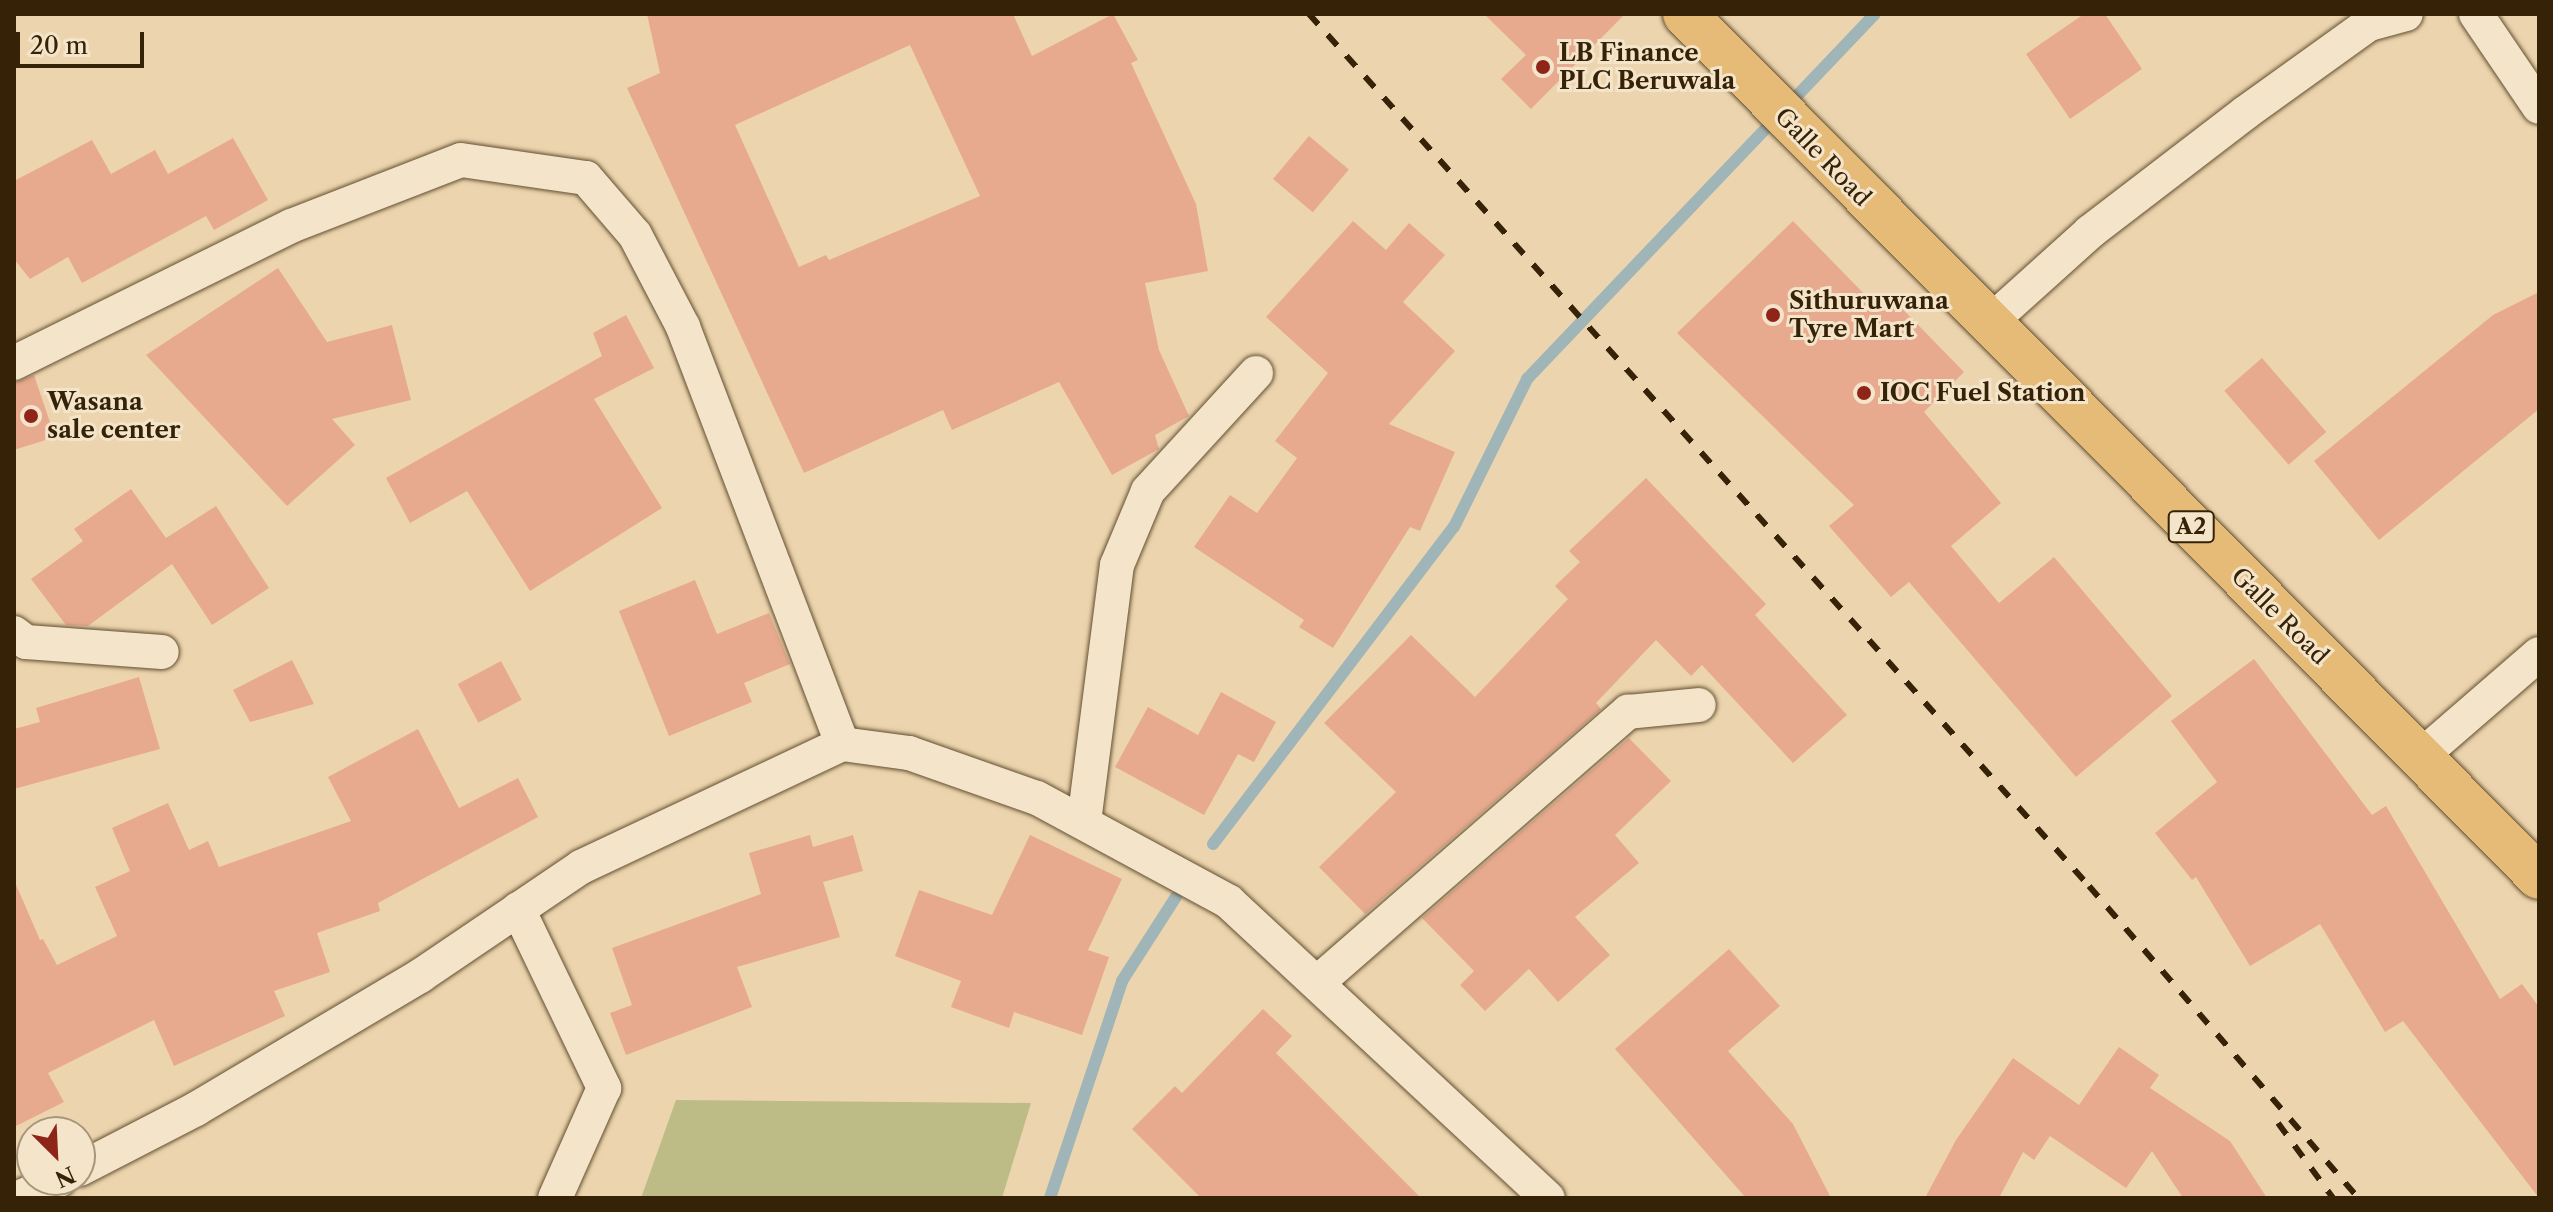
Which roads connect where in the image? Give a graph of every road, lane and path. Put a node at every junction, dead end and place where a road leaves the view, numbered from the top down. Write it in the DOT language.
graph roads {
  1 [pos="2406,14"];
  2 [pos="2476,14"];
  3 [pos="1688,18"];
  4 [pos="2539,107"];
  5 [pos="1989,323"];
  6 [pos="14,363"];
  7 [pos="1256,373"];
  8 [pos="14,633"];
  9 [pos="162,652"];
  10 [pos="2539,654"];
  11 [pos="1699,705"];
  12 [pos="842,744"];
  13 [pos="2420,757"];
  14 [pos="1084,822"];
  15 [pos="2539,877"];
  16 [pos="518,909"];
  17 [pos="1317,983"];
  18 [pos="96,1161"];
  19 [pos="555,1198"];
  20 [pos="1548,1198"];
  1 -- 5 [label="street"];
  2 -- 4 [label="street"];
  3 -- 5 [label="highway, Galle Road / A2"];
  5 -- 13 [label="highway, Galle Road / A2"];
  6 -- 12 [label="street"];
  7 -- 14 [label="street"];
  8 -- 9 [label="street"];
  10 -- 13 [label="street"];
  11 -- 17 [label="street"];
  12 -- 14 [label="street"];
  12 -- 16 [label="street"];
  13 -- 15 [label="highway, Galle Road / A2"];
  14 -- 17 [label="street"];
  16 -- 18 [label="street"];
  16 -- 19 [label="street"];
  17 -- 20 [label="street"];
}
